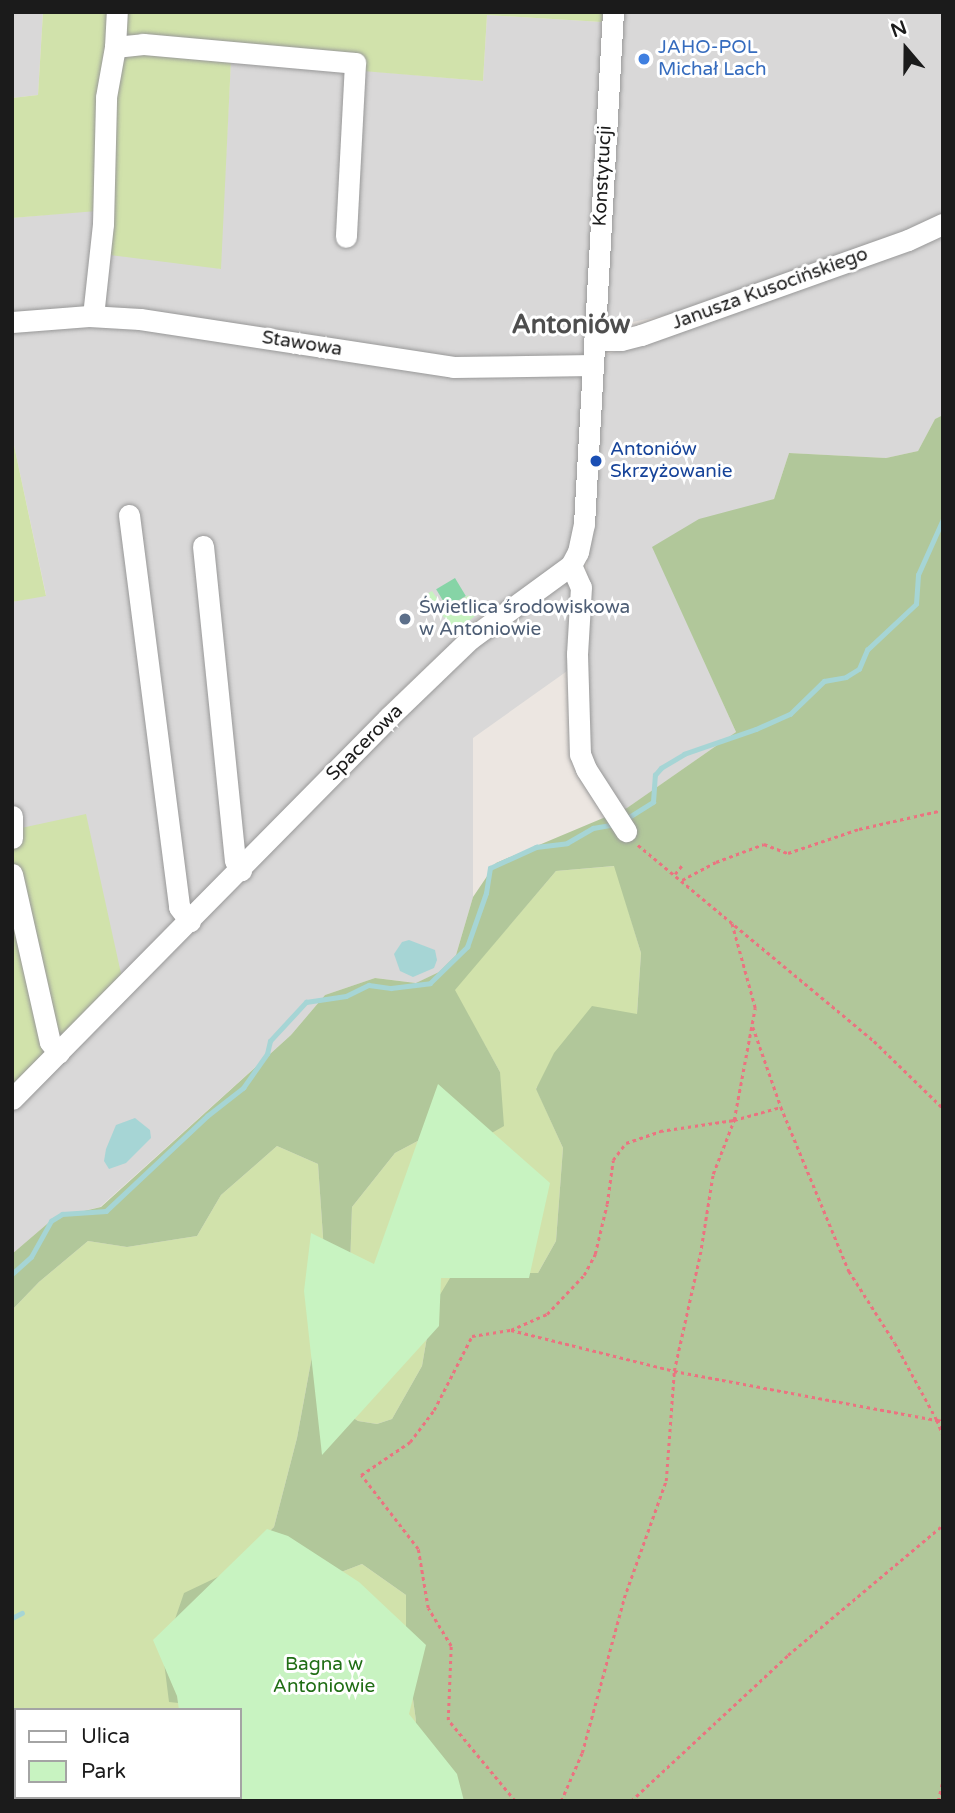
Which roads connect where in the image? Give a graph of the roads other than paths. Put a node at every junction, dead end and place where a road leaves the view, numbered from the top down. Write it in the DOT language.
graph roads {
  1 [pos="117,12"];
  2 [pos="613,12"];
  3 [pos="116,47"];
  4 [pos="942,225"];
  5 [pos="346,237"];
  6 [pos="93,316"];
  7 [pos="12,322"];
  8 [pos="594,340"];
  9 [pos="593,365"];
  10 [pos="129,515"];
  11 [pos="203,546"];
  12 [pos="571,565"];
  13 [pos="12,816"];
  14 [pos="626,831"];
  15 [pos="12,838"];
  16 [pos="241,870"];
  17 [pos="12,874"];
  18 [pos="190,921"];
  19 [pos="59,1053"];
  20 [pos="14,1094"];
  1 -- 3 [label="street"];
  2 -- 8 [label="street, Konstytucji"];
  3 -- 5 [label="street"];
  3 -- 6 [label="street"];
  4 -- 8 [label="street, Janusza Kusocińskiego"];
  6 -- 7 [label="street, Stawowa"];
  6 -- 9 [label="street, Stawowa"];
  8 -- 9 [label="street"];
  9 -- 12 [label="street"];
  10 -- 18 [label="street"];
  11 -- 16 [label="street"];
  12 -- 14 [label="street"];
  12 -- 16 [label="street, Spacerowa"];
  13 -- 15 [label="street"];
  16 -- 18 [label="street, Spacerowa"];
  17 -- 19 [label="street"];
  18 -- 19 [label="street, Spacerowa"];
  19 -- 20 [label="street, Spacerowa"];
}
